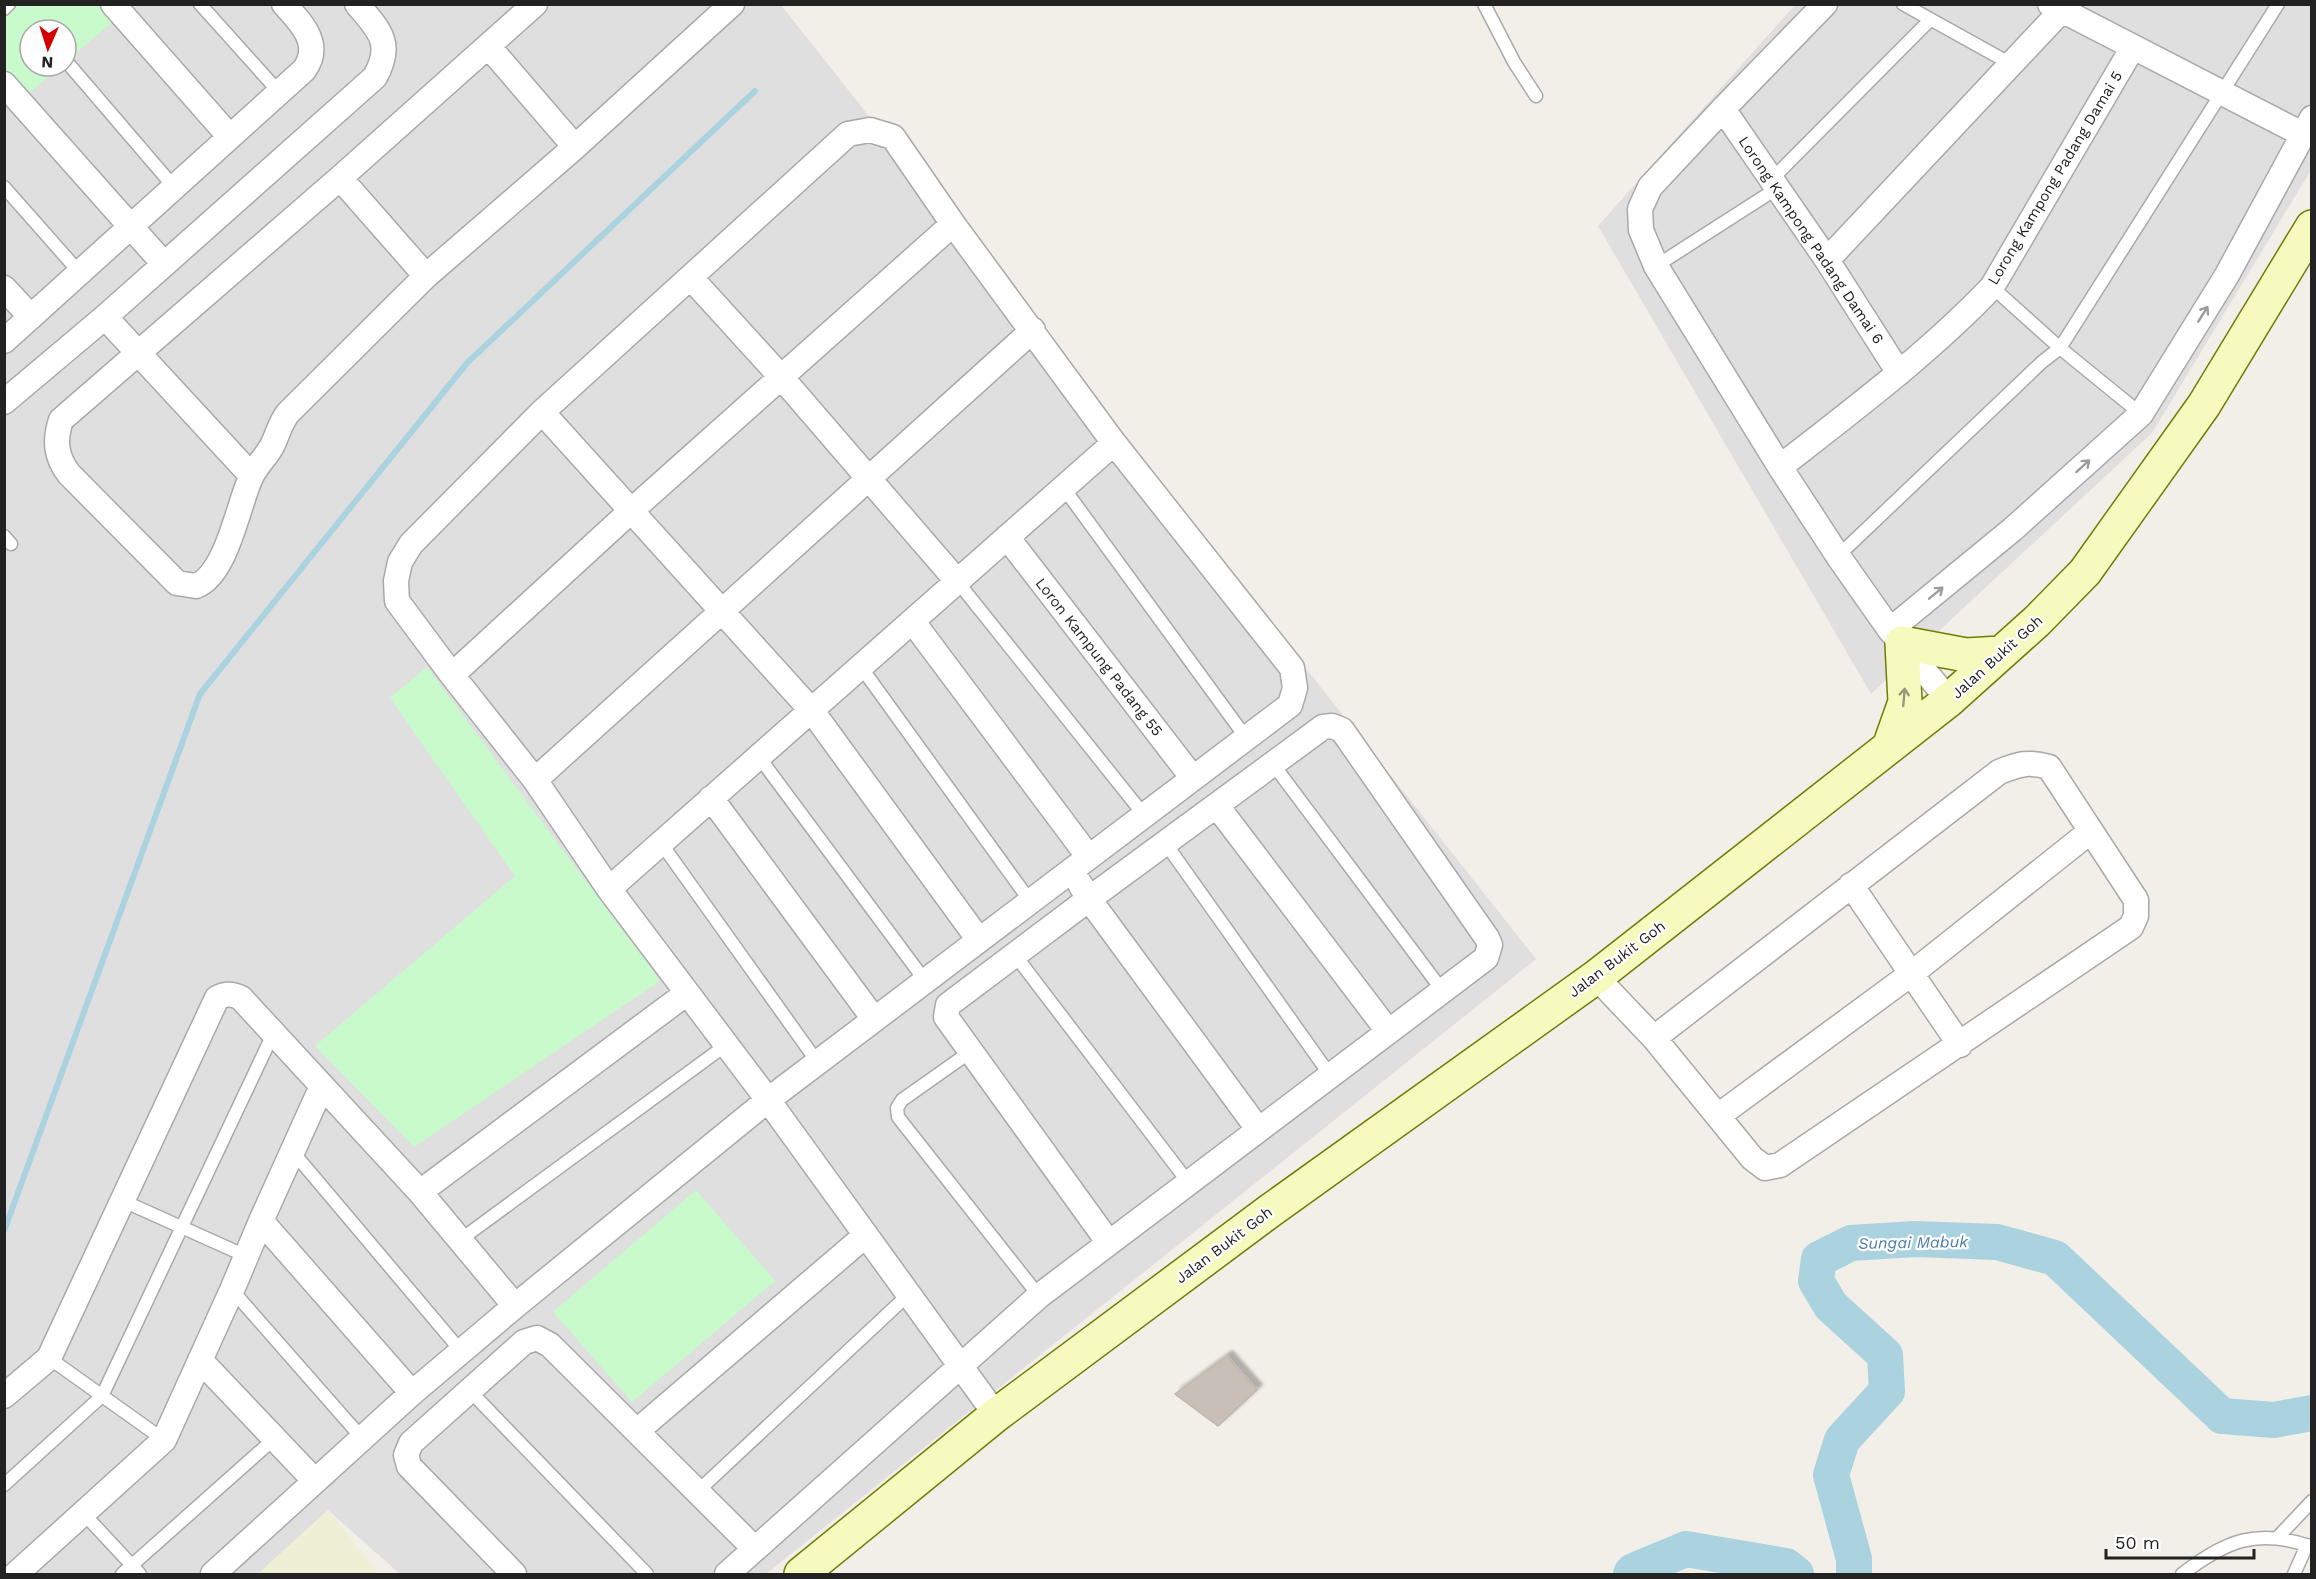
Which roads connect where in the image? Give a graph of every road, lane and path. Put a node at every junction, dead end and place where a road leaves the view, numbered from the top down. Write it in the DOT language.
graph roads {
  1 [pos="9,4"];
  2 [pos="113,4"];
  3 [pos="200,4"];
  4 [pos="284,4"];
  5 [pos="357,4"];
  6 [pos="535,4"];
  7 [pos="732,4"];
  8 [pos="1485,4"];
  9 [pos="1825,4"];
  10 [pos="1904,4"];
  11 [pos="2276,5"];
  12 [pos="2056,7"];
  13 [pos="4,9"];
  14 [pos="1930,20"];
  15 [pos="489,47"];
  16 [pos="2133,47"];
  17 [pos="2011,64"];
  18 [pos="78,75"];
  19 [pos="4,84"];
  20 [pos="279,92"];
  21 [pos="2223,94"];
  22 [pos="1536,96"];
  23 [pos="1723,109"];
  24 [pos="2307,126"];
  25 [pos="230,137"];
  26 [pos="575,147"];
  27 [pos="340,178"];
  28 [pos="1774,184"];
  29 [pos="4,187"];
  30 [pos="174,187"];
  31 [pos="953,224"];
  32 [pos="2312,226"];
  33 [pos="131,227"];
  34 [pos="1827,260"];
  35 [pos="164,264"];
  36 [pos="1656,266"];
  37 [pos="80,273"];
  38 [pos="426,276"];
  39 [pos="690,278"];
  40 [pos="1992,287"];
  41 [pos="4,288"];
  42 [pos="31,317"];
  43 [pos="105,317"];
  44 [pos="1033,330"];
  45 [pos="4,341"];
  46 [pos="2060,348"];
  47 [pos="139,352"];
  48 [pos="1899,373"];
  49 [pos="782,378"];
  50 [pos="4,402"];
  51 [pos="542,412"];
  52 [pos="2141,414"];
  53 [pos="1114,443"];
  54 [pos="1780,467"];
  55 [pos="251,475"];
  56 [pos="870,478"];
  57 [pos="1063,488"];
  58 [pos="632,510"];
  59 [pos="1007,537"];
  60 [pos="1838,556"];
  61 [pos="957,581"];
  62 [pos="722,610"];
  63 [pos="913,622"];
  64 [pos="1896,637"];
  65 [pos="2001,653"];
  66 [pos="861,667"];
  67 [pos="452,675"];
  68 [pos="1949,700"];
  69 [pos="812,711"];
  70 [pos="1247,739"];
  71 [pos="1889,747"];
  72 [pos="759,757"];
  73 [pos="1273,764"];
  74 [pos="1192,777"];
  75 [pos="535,780"];
  76 [pos="711,798"];
  77 [pos="1217,806"];
  78 [pos="1144,815"];
  79 [pos="2091,831"];
  80 [pos="661,843"];
  81 [pos="1166,844"];
  82 [pos="1080,863"];
  83 [pos="1851,885"];
  84 [pos="609,889"];
  85 [pos="1089,899"];
  86 [pos="1030,901"];
  87 [pos="979,940"];
  88 [pos="1015,955"];
  89 [pos="1911,974"];
  90 [pos="1596,977"];
  91 [pos="926,982"];
  92 [pos="1442,990"];
  93 [pos="687,993"];
  94 [pos="874,1020"];
  95 [pos="1388,1031"];
  96 [pos="273,1034"];
  97 [pos="1654,1038"];
  98 [pos="726,1045"];
  99 [pos="1960,1045"];
  100 [pos="970,1052"];
  101 [pos="818,1064"];
  102 [pos="1330,1075"];
  103 [pos="322,1086"];
  104 [pos="768,1100"];
  105 [pos="1718,1116"];
  106 [pos="1258,1130"];
  107 [pos="293,1152"];
  108 [pos="1188,1182"];
  109 [pos="420,1192"];
  110 [pos="121,1200"];
  111 [pos="261,1221"];
  112 [pos="181,1227"];
  113 [pos="866,1235"];
  114 [pos="460,1240"];
  115 [pos="1109,1243"];
  116 [pos="246,1256"];
  117 [pos="232,1290"];
  118 [pos="909,1294"];
  119 [pos="1039,1296"];
  120 [pos="515,1306"];
  121 [pos="461,1351"];
  122 [pos="49,1358"];
  123 [pos="200,1360"];
  124 [pos="961,1368"];
  125 [pos="470,1391"];
  126 [pos="412,1393"];
  127 [pos="4,1396"];
  128 [pos="102,1396"];
  129 [pos="996,1415"];
  130 [pos="637,1431"];
  131 [pos="362,1437"];
  132 [pos="275,1438"];
  133 [pos="164,1440"];
  134 [pos="315,1480"];
  135 [pos="4,1485"];
  136 [pos="698,1491"];
  137 [pos="2312,1501"];
  138 [pos="84,1514"];
  139 [pos="2278,1537"];
  140 [pos="2309,1546"];
  141 [pos="755,1549"];
  142 [pos="136,1570"];
  143 [pos="16,1575"];
  144 [pos="122,1575"];
  145 [pos="213,1575"];
  146 [pos="514,1575"];
  147 [pos="647,1575"];
  148 [pos="727,1575"];
  149 [pos="801,1575"];
  150 [pos="2182,1575"];
  151 [pos="2294,1575"];
  1 -- 13 [label="lane"];
  2 -- 25 [label="street"];
  3 -- 20 [label="lane"];
  4 -- 20 [label="street"];
  5 -- 35 [label="street"];
  6 -- 15 [label="street"];
  7 -- 26 [label="street"];
  8 -- 22 [label="lane"];
  9 -- 23 [label="street"];
  10 -- 14 [label="lane"];
  11 -- 21 [label="lane"];
  12 -- 16 [label="street"];
  12 -- 17 [label="street"];
  14 -- 17 [label="lane"];
  14 -- 28 [label="lane"];
  15 -- 26 [label="street"];
  15 -- 27 [label="street"];
  16 -- 21 [label="street"];
  16 -- 40 [label="street, Lorong Kampong Padang Damai 5"];
  17 -- 34 [label="street"];
  18 -- 30 [label="lane"];
  19 -- 33 [label="street"];
  20 -- 25 [label="street"];
  21 -- 24 [label="street"];
  21 -- 46 [label="lane"];
  23 -- 28 [label="street, Lorong Kampong Padang Damai 6"];
  23 -- 36 [label="street"];
  52 -- 24 [label="street, one-way"];
  25 -- 30 [label="street"];
  26 -- 38 [label="street"];
  27 -- 38 [label="street"];
  27 -- 47 [label="street"];
  28 -- 34 [label="street, Lorong Kampong Padang Damai 6"];
  28 -- 36 [label="lane"];
  29 -- 37 [label="lane"];
  30 -- 33 [label="street"];
  31 -- 39 [label="street"];
  31 -- 44 [label="street"];
  31 -- 49 [label="street"];
  32 -- 65 [label="main road, Jalan Bukit Goh"];
  33 -- 35 [label="street"];
  33 -- 37 [label="street"];
  34 -- 48 [label="street, Lorong Kampong Padang Damai 6"];
  35 -- 43 [label="street"];
  36 -- 54 [label="street"];
  37 -- 42 [label="street"];
  38 -- 55 [label="street"];
  39 -- 49 [label="street"];
  39 -- 51 [label="street"];
  40 -- 46 [label="lane"];
  40 -- 48 [label="street, Lorong Kampong Padang Damai 5"];
  41 -- 42 [label="street"];
  42 -- 45 [label="street"];
  43 -- 47 [label="street"];
  43 -- 50 [label="street"];
  44 -- 53 [label="street"];
  44 -- 56 [label="street"];
  46 -- 52 [label="lane"];
  46 -- 60 [label="lane"];
  47 -- 55 [label="street"];
  47 -- 55 [label="street"];
  48 -- 54 [label="street, Lorong Kampong Padang Damai 5"];
  49 -- 56 [label="street"];
  49 -- 58 [label="street"];
  51 -- 58 [label="street"];
  51 -- 67 [label="street"];
  64 -- 52 [label="street, one-way"];
  53 -- 57 [label="street"];
  53 -- 70 [label="street"];
  54 -- 60 [label="street"];
  56 -- 61 [label="street"];
  56 -- 62 [label="street"];
  57 -- 59 [label="street"];
  57 -- 70 [label="lane"];
  58 -- 62 [label="street"];
  58 -- 67 [label="street"];
  59 -- 61 [label="street"];
  59 -- 74 [label="street, Loron Kampung Padang 55"];
  60 -- 64 [label="street"];
  61 -- 63 [label="street"];
  61 -- 78 [label="lane"];
  62 -- 69 [label="street"];
  62 -- 75 [label="street"];
  63 -- 66 [label="street"];
  63 -- 82 [label="street"];
  64 -- 65 [label="main road"];
  64 -- 68 [label="street"];
  71 -- 64 [label="main road, one-way"];
  65 -- 68 [label="main road, Jalan Bukit Goh"];
  66 -- 69 [label="street"];
  66 -- 86 [label="lane"];
  67 -- 75 [label="street"];
  68 -- 71 [label="main road, Jalan Bukit Goh"];
  69 -- 72 [label="street"];
  69 -- 87 [label="street"];
  70 -- 74 [label="street"];
  71 -- 90 [label="main road, Jalan Bukit Goh"];
  72 -- 76 [label="street"];
  72 -- 91 [label="lane"];
  73 -- 77 [label="street"];
  73 -- 92 [label="lane"];
  73 -- 92 [label="street"];
  74 -- 78 [label="street"];
  75 -- 84 [label="street"];
  76 -- 80 [label="street"];
  76 -- 94 [label="street"];
  77 -- 81 [label="street"];
  77 -- 95 [label="street"];
  78 -- 82 [label="street"];
  79 -- 83 [label="street"];
  79 -- 89 [label="street"];
  79 -- 99 [label="street"];
  80 -- 84 [label="street"];
  80 -- 101 [label="lane"];
  81 -- 85 [label="street"];
  81 -- 102 [label="lane"];
  82 -- 85 [label="street"];
  82 -- 86 [label="street"];
  83 -- 89 [label="street"];
  83 -- 97 [label="street"];
  84 -- 93 [label="street"];
  85 -- 88 [label="street"];
  85 -- 106 [label="street"];
  86 -- 87 [label="street"];
  87 -- 91 [label="street"];
  88 -- 100 [label="street"];
  88 -- 108 [label="lane"];
  89 -- 99 [label="street"];
  89 -- 105 [label="street"];
  90 -- 97 [label="street"];
  90 -- 129 [label="main road, Jalan Bukit Goh"];
  91 -- 94 [label="street"];
  92 -- 95 [label="street"];
  93 -- 98 [label="street"];
  93 -- 109 [label="street"];
  94 -- 101 [label="street"];
  95 -- 102 [label="street"];
  96 -- 103 [label="street"];
  96 -- 110 [label="street"];
  96 -- 112 [label="lane"];
  97 -- 105 [label="street"];
  98 -- 104 [label="street"];
  98 -- 114 [label="lane"];
  99 -- 105 [label="street"];
  100 -- 115 [label="street"];
  100 -- 119 [label="lane"];
  101 -- 104 [label="street"];
  102 -- 106 [label="street"];
  103 -- 107 [label="street"];
  103 -- 109 [label="street"];
  104 -- 113 [label="street"];
  104 -- 120 [label="street"];
  106 -- 108 [label="street"];
  107 -- 111 [label="street"];
  107 -- 121 [label="lane"];
  108 -- 115 [label="street"];
  109 -- 114 [label="street"];
  110 -- 112 [label="lane"];
  110 -- 122 [label="street"];
  111 -- 116 [label="street"];
  111 -- 126 [label="street"];
  112 -- 116 [label="lane"];
  112 -- 128 [label="lane"];
  113 -- 118 [label="street"];
  113 -- 130 [label="street"];
  114 -- 120 [label="street"];
  115 -- 119 [label="street"];
  116 -- 117 [label="street"];
  117 -- 123 [label="street"];
  117 -- 131 [label="lane"];
  118 -- 124 [label="street"];
  118 -- 136 [label="lane"];
  119 -- 124 [label="street"];
  120 -- 121 [label="street"];
  121 -- 126 [label="street"];
  122 -- 127 [label="street"];
  122 -- 128 [label="lane"];
  123 -- 132 [label="street"];
  123 -- 133 [label="street"];
  124 -- 129 [label="street"];
  124 -- 141 [label="street"];
  125 -- 130 [label="street"];
  125 -- 146 [label="street"];
  125 -- 147 [label="lane"];
  126 -- 131 [label="street"];
  128 -- 133 [label="lane"];
  128 -- 135 [label="lane"];
  129 -- 149 [label="main road, Jalan Bukit Goh"];
  130 -- 136 [label="street"];
  131 -- 134 [label="street"];
  132 -- 134 [label="street"];
  132 -- 142 [label="lane"];
  133 -- 138 [label="street"];
  134 -- 145 [label="street"];
  136 -- 141 [label="street"];
  137 -- 139 [label="lane"];
  138 -- 142 [label="lane"];
  138 -- 143 [label="street"];
  139 -- 140 [label="lane"];
  139 -- 150 [label="lane"];
  140 -- 151 [label="lane"];
  141 -- 148 [label="street"];
  142 -- 144 [label="lane"];
}
